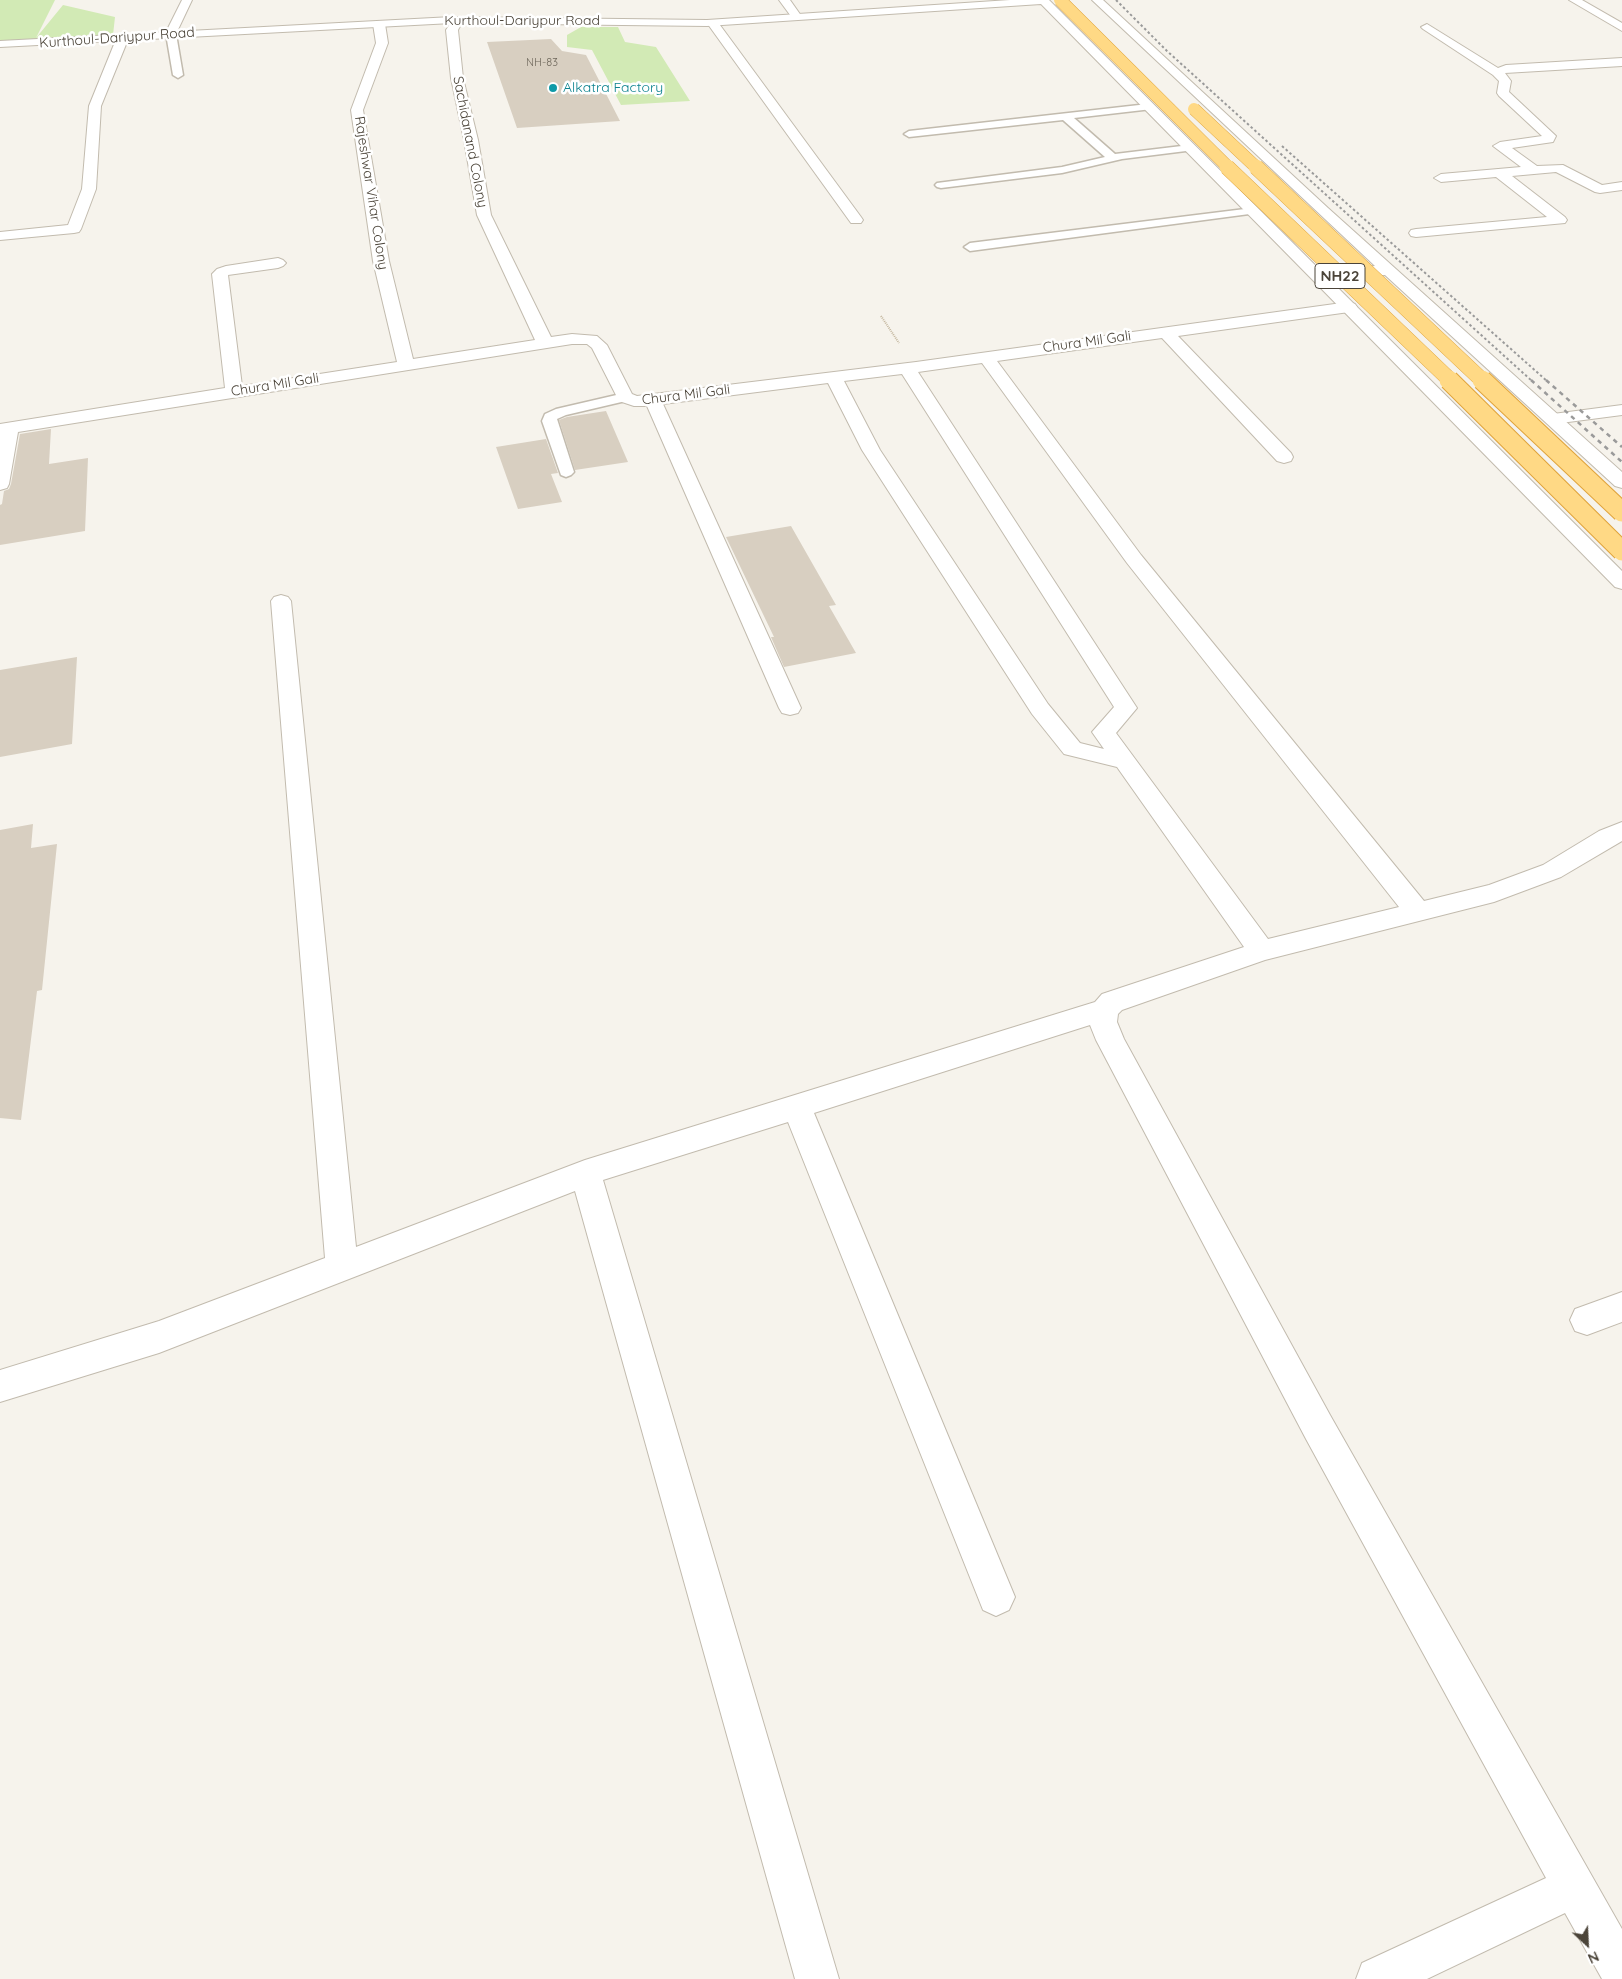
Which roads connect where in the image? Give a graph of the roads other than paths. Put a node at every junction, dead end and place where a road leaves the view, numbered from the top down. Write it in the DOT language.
graph roads {
  1 [pos="187,0"];
  2 [pos="784,0"];
  3 [pos="1043,0"];
  4 [pos="1060,0"];
  5 [pos="1078,0"];
  6 [pos="1097,0"];
  7 [pos="1574,0"];
  8 [pos="796,17"];
  9 [pos="458,20"];
  10 [pos="713,23"];
  11 [pos="379,24"];
  12 [pos="1427,28"];
  13 [pos="1622,28"];
  14 [pos="170,34"];
  15 [pos="123,37"];
  16 [pos="0,44"];
  17 [pos="1622,62"];
  18 [pos="1497,72"];
  19 [pos="178,75"];
  20 [pos="1148,106"];
  21 [pos="1065,116"];
  22 [pos="908,134"];
  23 [pos="1190,148"];
  24 [pos="1113,158"];
  25 [pos="1534,170"];
  26 [pos="1499,173"];
  27 [pos="1441,178"];
  28 [pos="941,185"];
  29 [pos="1622,186"];
  30 [pos="1253,211"];
  31 [pos="856,220"];
  32 [pos="1416,234"];
  33 [pos="0,236"];
  34 [pos="970,248"];
  35 [pos="278,263"];
  36 [pos="1390,270"];
  37 [pos="1317,275"];
  38 [pos="1349,307"];
  39 [pos="1165,331"];
  40 [pos="545,343"];
  41 [pos="986,357"];
  42 [pos="406,365"];
  43 [pos="907,368"];
  44 [pos="833,377"];
  45 [pos="234,391"];
  46 [pos="625,397"];
  47 [pos="652,400"];
  48 [pos="1622,410"];
  49 [pos="1553,419"];
  50 [pos="5,428"];
  51 [pos="1284,457"];
  52 [pos="566,472"];
  53 [pos="1622,482"];
  54 [pos="0,484"];
  55 [pos="1622,512"];
  56 [pos="1622,550"];
  57 [pos="1622,583"];
  58 [pos="281,601"];
  59 [pos="790,708"];
  60 [pos="1124,761"];
  61 [pos="1622,831"];
  62 [pos="1417,911"];
  63 [pos="1262,951"];
  64 [pos="1105,1010"];
  65 [pos="797,1107"];
  66 [pos="585,1173"];
  67 [pos="342,1267"];
  68 [pos="1622,1307"];
  69 [pos="1587,1320"];
  70 [pos="0,1386"];
  71 [pos="996,1597"];
  72 [pos="1574,1887"];
  73 [pos="1622,1972"];
  74 [pos="818,1979"];
  75 [pos="1378,1979"];
  1 -- 14 [label="street"];
  2 -- 8 [label="street"];
  3 -- 8 [label="street, Kurthoul-Dariypur Road"];
  3 -- 20 [label="street"];
  4 -- 56 [label="highway, NH22, bridge"];
  5 -- 55 [label="highway, NH22, bridge"];
  6 -- 36 [label="street"];
  7 -- 13 [label="street"];
  8 -- 10 [label="street, Kurthoul-Dariypur Road"];
  9 -- 10 [label="street, Kurthoul-Dariypur Road"];
  9 -- 11 [label="street, Kurthoul-Dariypur Road"];
  9 -- 40 [label="street, Sachidanand Colony"];
  10 -- 31 [label="street"];
  11 -- 14 [label="street, Kurthoul-Dariypur Road"];
  11 -- 42 [label="street, Rajeshwar Vihar Colony"];
  12 -- 18 [label="street"];
  14 -- 15 [label="street, Kurthoul-Dariypur Road"];
  14 -- 19 [label="lane"];
  15 -- 16 [label="street, Kurthoul-Dariypur Road"];
  15 -- 33 [label="street"];
  17 -- 18 [label="street"];
  18 -- 25 [label="street"];
  20 -- 21 [label="lane"];
  20 -- 23 [label="street"];
  21 -- 22 [label="lane"];
  21 -- 24 [label="lane"];
  23 -- 24 [label="lane"];
  23 -- 30 [label="street"];
  24 -- 28 [label="lane"];
  25 -- 26 [label="street"];
  25 -- 29 [label="street"];
  26 -- 27 [label="street"];
  26 -- 32 [label="street"];
  30 -- 34 [label="lane"];
  30 -- 37 [label="street"];
  35 -- 45 [label="street"];
  36 -- 37 [label="street"];
  36 -- 49 [label="street"];
  37 -- 38 [label="street"];
  38 -- 39 [label="street, Chura Mil Gali"];
  38 -- 57 [label="street"];
  39 -- 41 [label="street, Chura Mil Gali"];
  39 -- 51 [label="street"];
  40 -- 42 [label="street, Chura Mil Gali"];
  40 -- 46 [label="street, Chura Mil Gali"];
  41 -- 43 [label="street, Chura Mil Gali"];
  41 -- 62 [label="street"];
  42 -- 45 [label="street, Chura Mil Gali"];
  43 -- 44 [label="street, Chura Mil Gali"];
  43 -- 60 [label="street"];
  44 -- 47 [label="street, Chura Mil Gali"];
  44 -- 60 [label="street"];
  45 -- 50 [label="street, Chura Mil Gali"];
  46 -- 47 [label="street, Chura Mil Gali"];
  46 -- 52 [label="lane"];
  47 -- 59 [label="street"];
  48 -- 49 [label="street"];
  49 -- 53 [label="street"];
  50 -- 54 [label="street"];
  58 -- 67 [label="street"];
  60 -- 63 [label="street"];
  61 -- 62 [label="street"];
  62 -- 63 [label="street"];
  63 -- 64 [label="street"];
  64 -- 65 [label="street"];
  64 -- 72 [label="street"];
  65 -- 66 [label="street"];
  65 -- 71 [label="street"];
  66 -- 67 [label="street"];
  66 -- 74 [label="street"];
  67 -- 70 [label="street"];
  68 -- 69 [label="street"];
  72 -- 73 [label="street"];
  72 -- 75 [label="street"];
}
